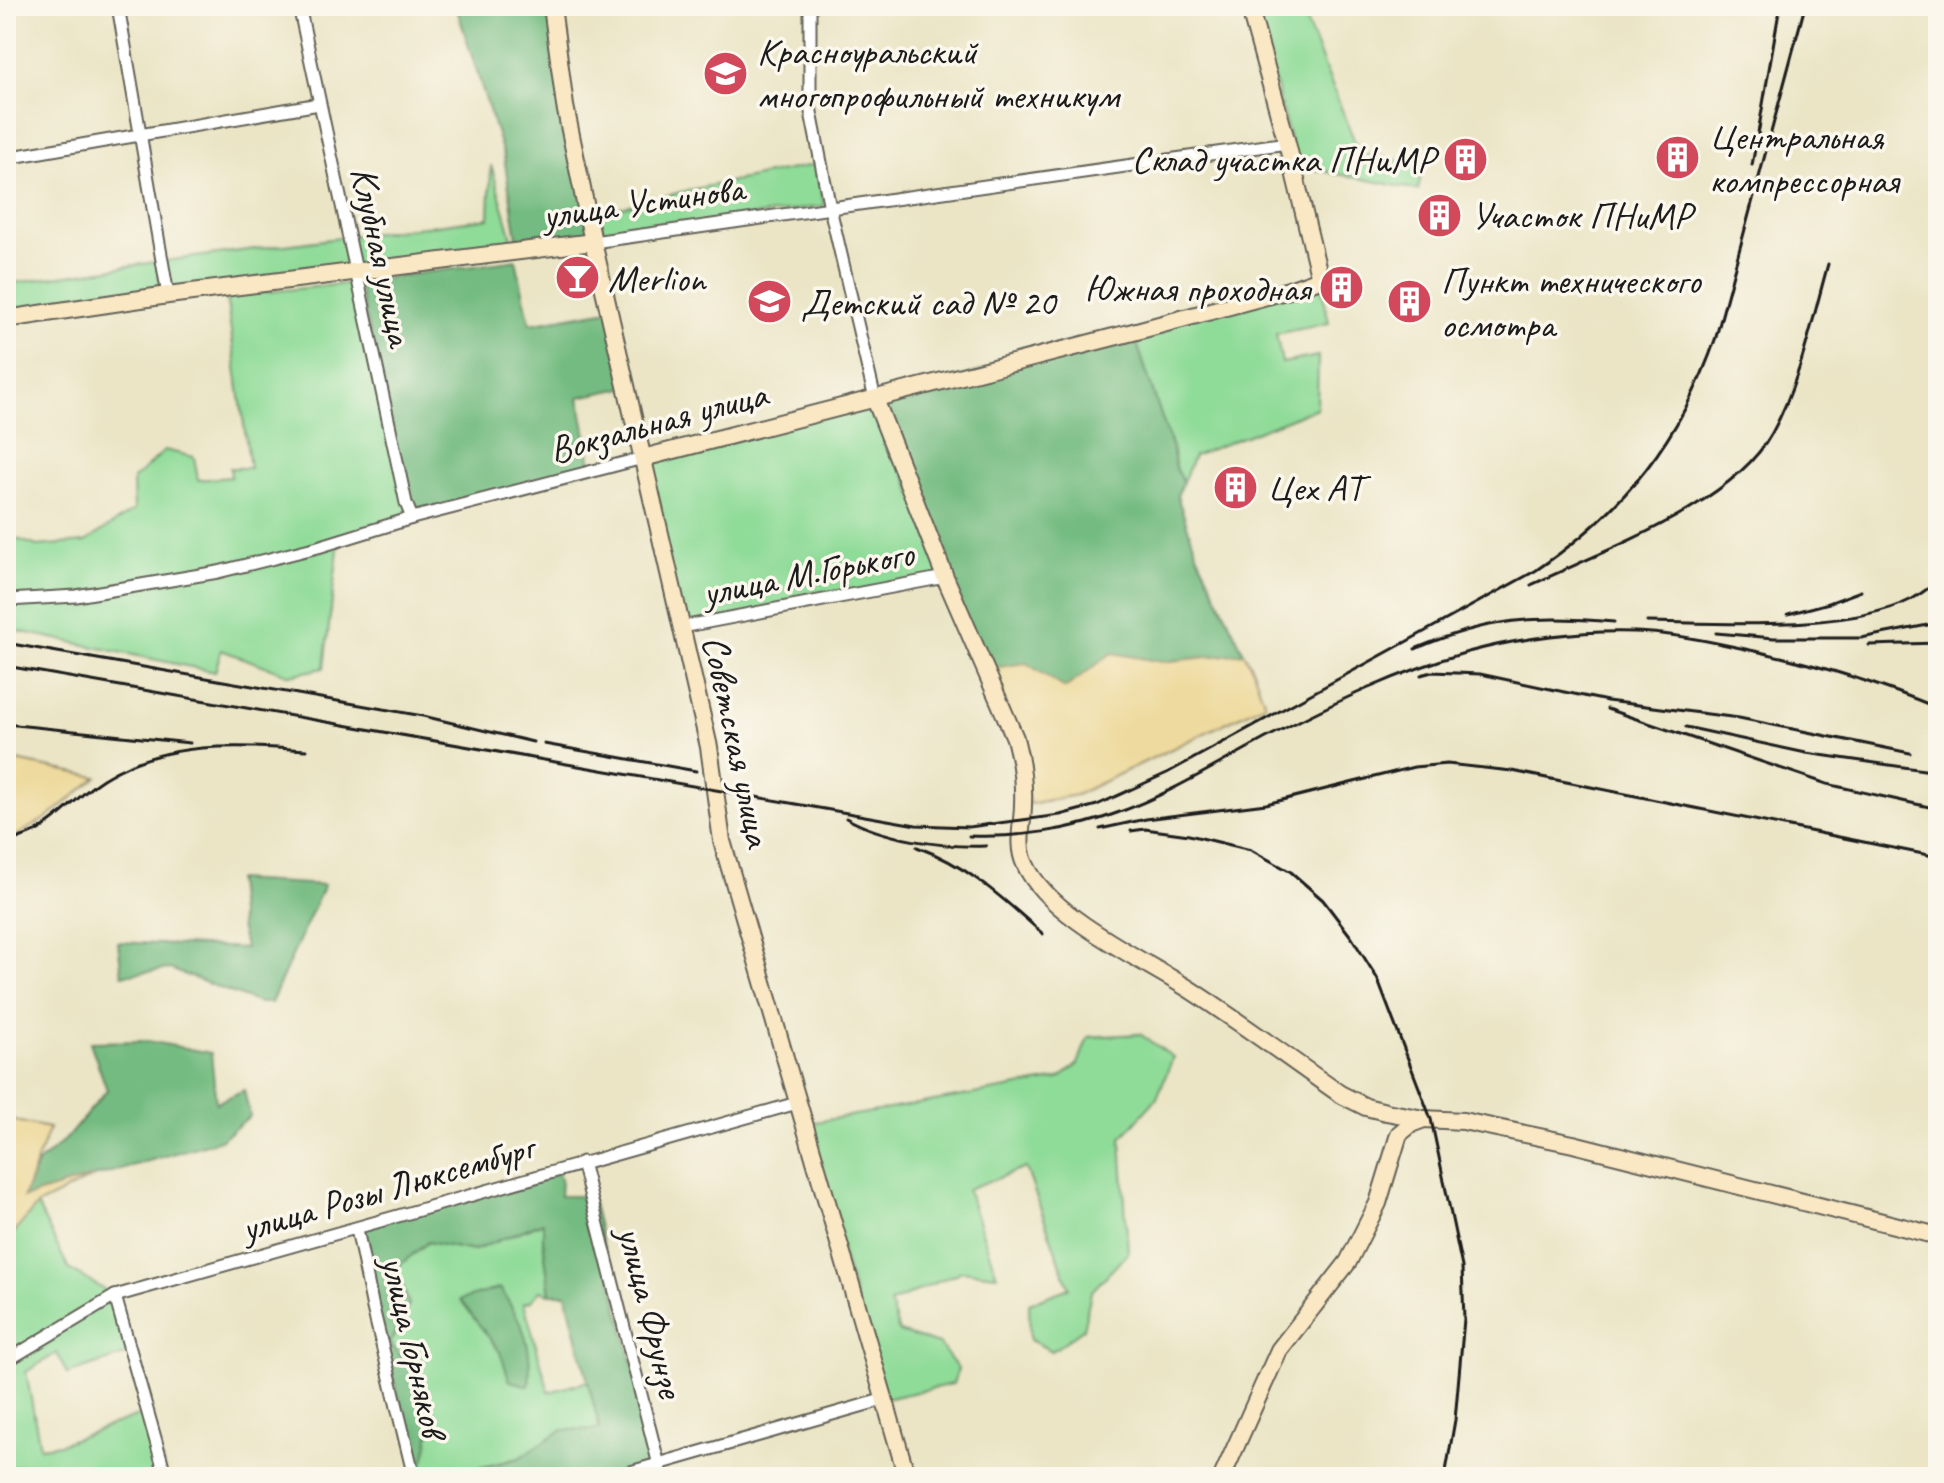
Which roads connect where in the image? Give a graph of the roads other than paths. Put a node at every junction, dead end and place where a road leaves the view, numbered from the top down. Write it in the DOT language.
graph roads {
  1 [pos="118,6"];
  2 [pos="299,6"];
  3 [pos="552,6"];
  4 [pos="810,6"];
  5 [pos="1249,6"];
  6 [pos="319,104"];
  7 [pos="140,135"];
  8 [pos="1287,143"];
  9 [pos="6,158"];
  10 [pos="830,208"];
  11 [pos="593,242"];
  12 [pos="354,272"];
  13 [pos="168,295"];
  14 [pos="6,319"];
  15 [pos="875,399"];
  16 [pos="643,458"];
  17 [pos="412,518"];
  18 [pos="945,577"];
  19 [pos="6,584"];
  20 [pos="8,600"];
  21 [pos="681,627"];
  22 [pos="797,1103"];
  23 [pos="1424,1119"];
  24 [pos="582,1162"];
  25 [pos="357,1229"];
  26 [pos="1938,1236"];
  27 [pos="115,1296"];
  28 [pos="6,1361"];
  29 [pos="885,1399"];
  30 [pos="660,1471"];
  31 [pos="166,1477"];
  32 [pos="414,1477"];
  33 [pos="613,1477"];
  34 [pos="907,1477"];
  35 [pos="1222,1477"];
  1 -- 7 [label="street"];
  2 -- 6 [label="street, Клубная улица"];
  3 -- 11 [label="street, Советская улица"];
  4 -- 10 [label="street"];
  5 -- 8 [label="street"];
  6 -- 7 [label="street"];
  6 -- 12 [label="street, Клубная улица"];
  7 -- 9 [label="street"];
  7 -- 13 [label="street"];
  8 -- 10 [label="street, улица Устинова"];
  8 -- 15 [label="street, Вокзальная улица"];
  10 -- 11 [label="street, улица Устинова"];
  10 -- 15 [label="street"];
  11 -- 12 [label="street, улица Устинова"];
  11 -- 16 [label="street, Советская улица"];
  12 -- 13 [label="street, улица Устинова"];
  12 -- 17 [label="street, Клубная улица"];
  13 -- 14 [label="street, улица Устинова"];
  15 -- 16 [label="street, Вокзальная улица"];
  15 -- 18 [label="street"];
  16 -- 17 [label="street, Вокзальная улица"];
  16 -- 21 [label="street, Советская улица"];
  17 -- 20 [label="street, Вокзальная улица"];
  18 -- 21 [label="street, улица М.Горького"];
  18 -- 23 [label="street"];
  19 -- 20 [label="street"];
  21 -- 22 [label="street, Советская улица"];
  22 -- 24 [label="street, улица Розы Люксембург"];
  22 -- 29 [label="street, Советская улица"];
  23 -- 26 [label="street"];
  23 -- 35 [label="street"];
  24 -- 25 [label="street, улица Розы Люксембург"];
  24 -- 30 [label="street, улица Фрунзе"];
  25 -- 27 [label="street, улица Розы Люксембург"];
  25 -- 32 [label="street, улица Горняков"];
  27 -- 28 [label="street, улица Розы Люксембург"];
  27 -- 31 [label="street"];
  29 -- 30 [label="street"];
  29 -- 34 [label="street, Советская улица"];
  30 -- 33 [label="street"];
}
